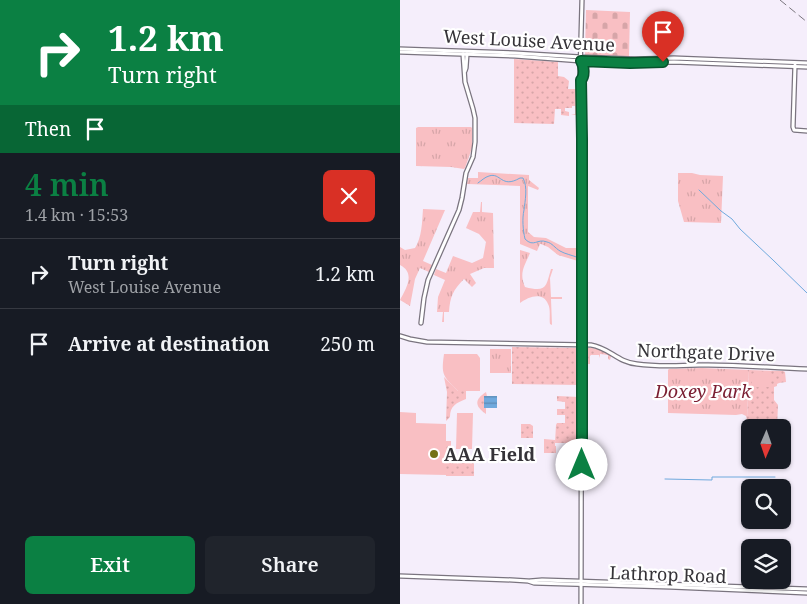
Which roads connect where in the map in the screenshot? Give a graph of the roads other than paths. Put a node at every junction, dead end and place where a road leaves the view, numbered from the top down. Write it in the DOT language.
graph roads {
  1 [pos="582,0"];
  2 [pos="400,50"];
  3 [pos="465,53"];
  4 [pos="581,59"];
  5 [pos="795,64"];
  6 [pos="807,65"];
  7 [pos="807,131"];
  8 [pos="421,323"];
  9 [pos="400,336"];
  10 [pos="582,345"];
  11 [pos="807,369"];
  12 [pos="400,576"];
  13 [pos="581,583"];
  14 [pos="807,591"];
  15 [pos="581,604"];
  1 -- 4 [label="street"];
  2 -- 3 [label="street, West Louise Avenue"];
  3 -- 4 [label="street, West Louise Avenue"];
  3 -- 8 [label="street"];
  4 -- 5 [label="street, West Louise Avenue"];
  4 -- 10 [label="street"];
  5 -- 6 [label="street, West Louise Avenue"];
  5 -- 7 [label="street"];
  9 -- 10 [label="street, Northgate Drive"];
  10 -- 11 [label="street, Northgate Drive"];
  10 -- 13 [label="street"];
  12 -- 13 [label="street, Lathrop Road"];
  13 -- 14 [label="street, Lathrop Road"];
  13 -- 15 [label="street"];
}
